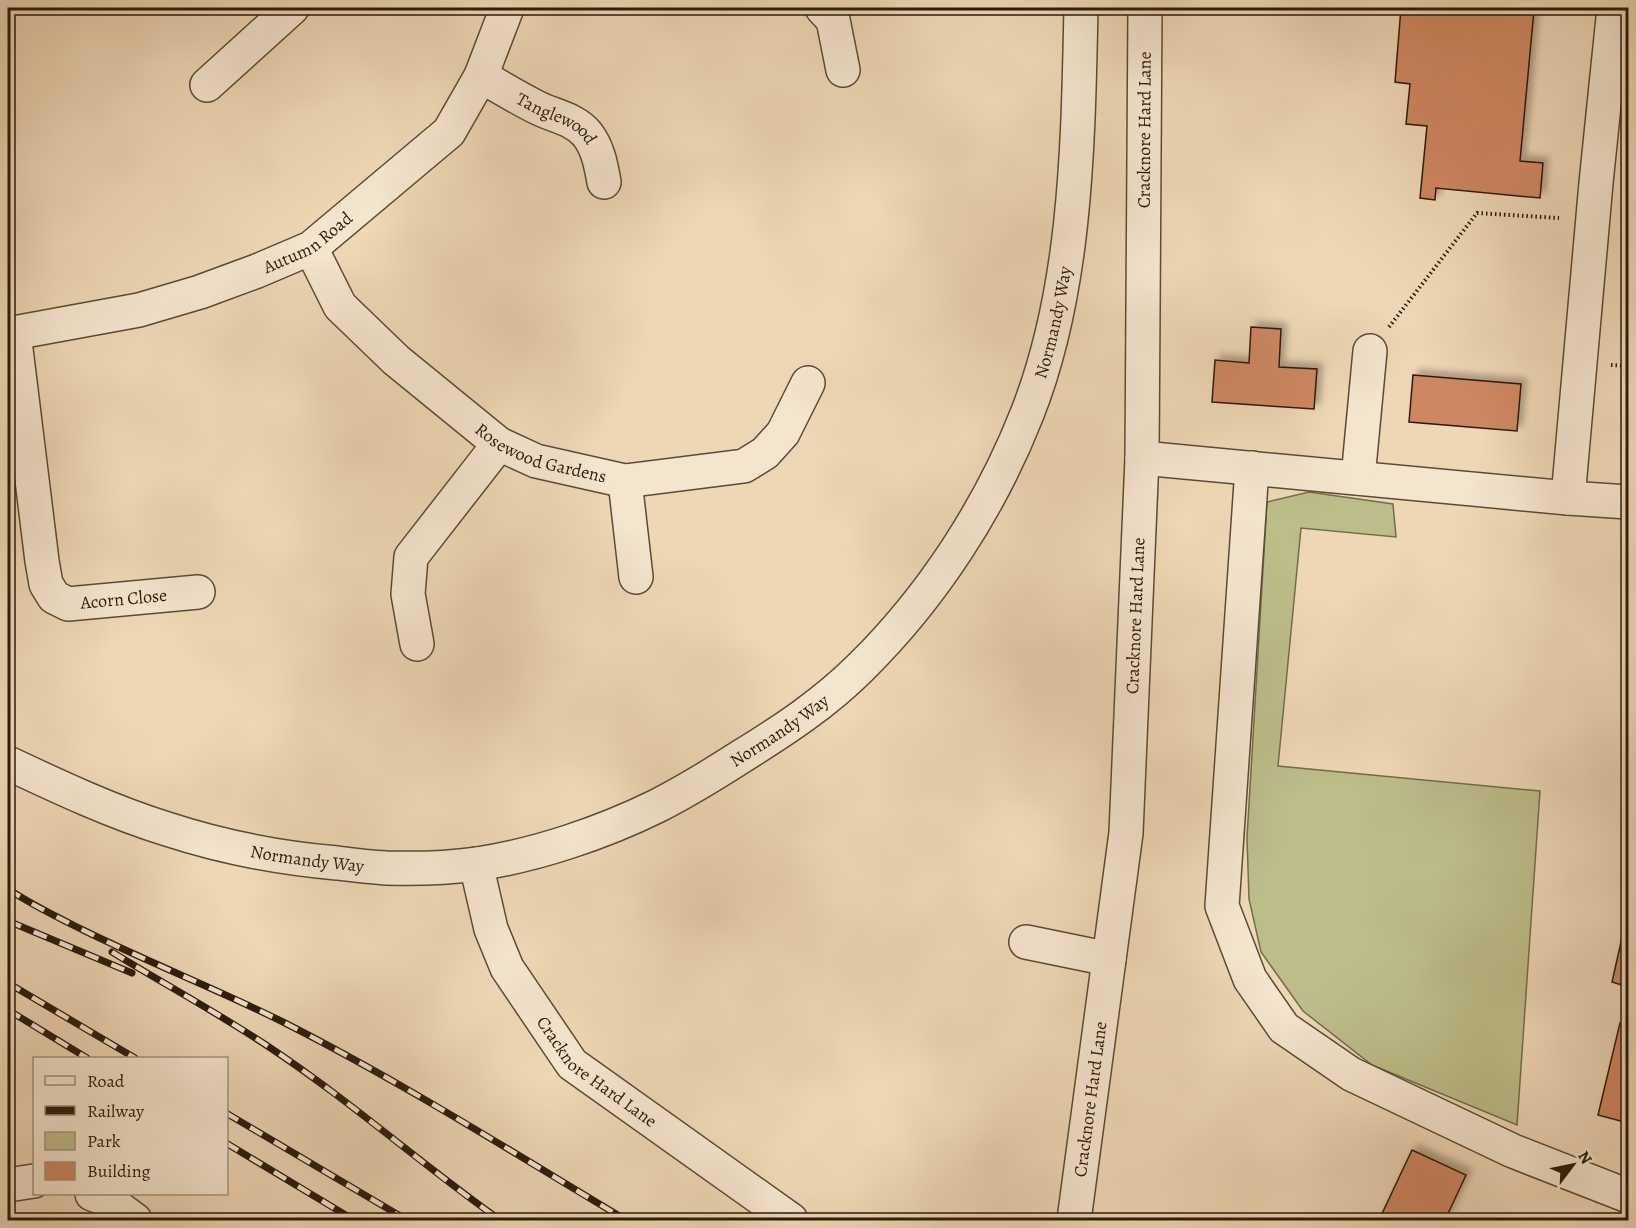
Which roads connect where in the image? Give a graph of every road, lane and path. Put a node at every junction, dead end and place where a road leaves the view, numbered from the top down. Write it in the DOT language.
graph roads {
  1 [pos="292,8"];
  2 [pos="507,8"];
  3 [pos="822,8"];
  4 [pos="1081,8"];
  5 [pos="1145,8"];
  6 [pos="1614,8"];
  7 [pos="843,70"];
  8 [pos="481,76"];
  9 [pos="207,85"];
  10 [pos="604,182"];
  11 [pos="1593,220"];
  12 [pos="311,248"];
  13 [pos="11,334"];
  14 [pos="1370,351"];
  15 [pos="808,382"];
  16 [pos="500,444"];
  17 [pos="1143,458"];
  18 [pos="1252,468"];
  19 [pos="1358,478"];
  20 [pos="625,481"];
  21 [pos="20,494"];
  22 [pos="1568,498"];
  23 [pos="1629,502"];
  24 [pos="636,577"];
  25 [pos="198,592"];
  26 [pos="417,644"];
  27 [pos="8,763"];
  28 [pos="476,864"];
  29 [pos="1026,942"];
  30 [pos="1109,959"];
  31 [pos="33,1181"];
  32 [pos="8,1185"];
  33 [pos="95,1195"];
  34 [pos="1629,1196"];
  35 [pos="135,1221"];
  36 [pos="791,1221"];
  37 [pos="1074,1221"];
  1 -- 9 [label="street"];
  2 -- 8 [label="street, Autumn Road"];
  3 -- 7 [label="street"];
  4 -- 28 [label="street, Normandy Way"];
  5 -- 17 [label="street, Cracknore Hard Lane"];
  6 -- 11 [label="street"];
  8 -- 10 [label="street, Tanglewood"];
  8 -- 12 [label="street, Autumn Road"];
  11 -- 14 [label="path"];
  11 -- 22 [label="street"];
  12 -- 13 [label="street, Autumn Road"];
  12 -- 16 [label="street, Rosewood Gardens"];
  13 -- 21 [label="street, Acorn Close"];
  14 -- 19 [label="street"];
  15 -- 20 [label="street, Rosewood Gardens"];
  16 -- 20 [label="street, Rosewood Gardens"];
  16 -- 26 [label="street"];
  17 -- 18 [label="street"];
  17 -- 30 [label="street, Cracknore Hard Lane"];
  18 -- 19 [label="street"];
  18 -- 34 [label="street"];
  19 -- 22 [label="street"];
  20 -- 24 [label="street"];
  21 -- 25 [label="street, Acorn Close"];
  22 -- 23 [label="street"];
  27 -- 28 [label="street, Normandy Way"];
  28 -- 36 [label="street, Cracknore Hard Lane"];
  29 -- 30 [label="street"];
  30 -- 37 [label="street, Cracknore Hard Lane"];
  31 -- 32 [label="street"];
  33 -- 35 [label="street"];
}
